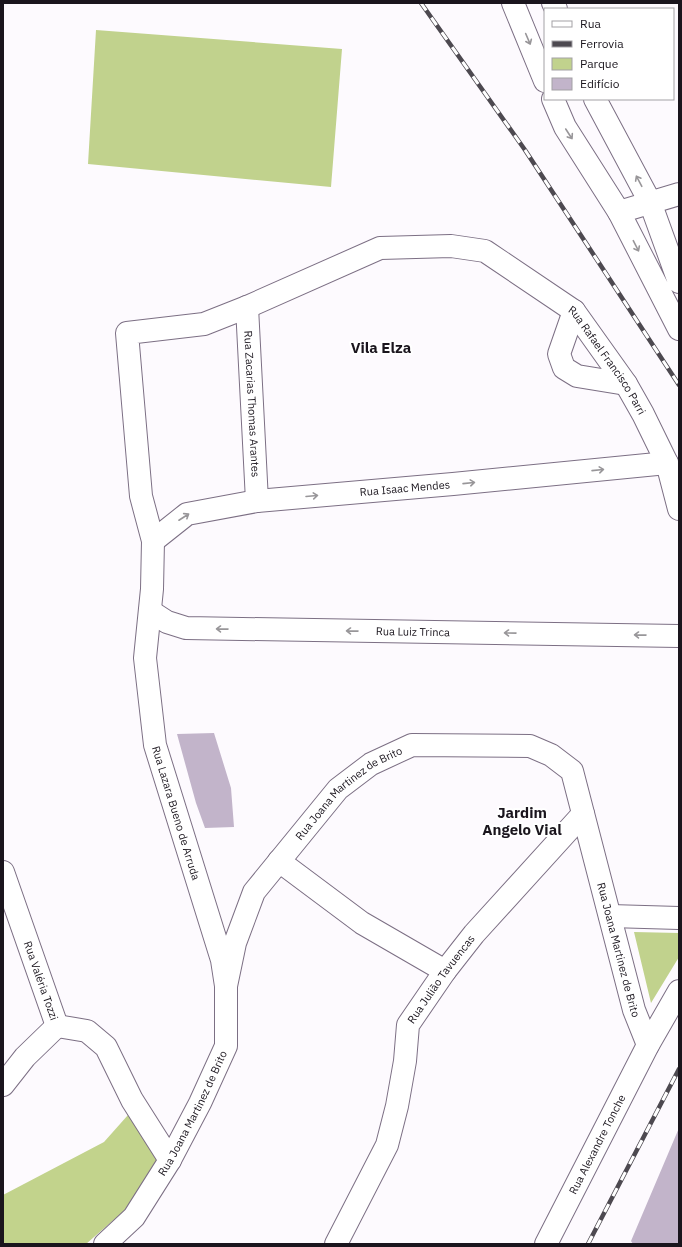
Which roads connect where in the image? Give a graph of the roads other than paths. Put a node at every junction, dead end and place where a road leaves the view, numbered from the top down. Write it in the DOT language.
graph roads {
  1 [pos="513,3"];
  2 [pos="544,79"];
  3 [pos="553,100"];
  4 [pos="596,100"];
  5 [pos="679,194"];
  6 [pos="650,202"];
  7 [pos="619,212"];
  8 [pos="679,282"];
  9 [pos="247,307"];
  10 [pos="574,311"];
  11 [pos="679,329"];
  12 [pos="626,384"];
  13 [pos="667,463"];
  14 [pos="257,501"];
  15 [pos="679,509"];
  16 [pos="153,541"];
  17 [pos="150,611"];
  18 [pos="679,636"];
  19 [pos="583,814"];
  20 [pos="279,861"];
  21 [pos="3,872"];
  22 [pos="610,916"];
  23 [pos="679,918"];
  24 [pos="445,971"];
  25 [pos="226,986"];
  26 [pos="679,991"];
  27 [pos="57,1026"];
  28 [pos="648,1044"];
  29 [pos="3,1085"];
  30 [pos="170,1160"];
  31 [pos="105,1244"];
  32 [pos="336,1244"];
  33 [pos="546,1244"];
  1 -- 2 [label="street, one-way"];
  3 -- 7 [label="street, one-way"];
  6 -- 4 [label="street, one-way"];
  5 -- 6 [label="street"];
  6 -- 7 [label="street"];
  6 -- 8 [label="street"];
  7 -- 11 [label="street, one-way"];
  9 -- 10 [label="street, Rua Rafael Francisco Parri"];
  9 -- 14 [label="street, Rua Zacarias Thomas Arantes"];
  9 -- 16 [label="street, Rua Lazara Bueno de Arruda"];
  10 -- 12 [label="street, Rua Rafael Francisco Parri"];
  10 -- 12 [label="street"];
  12 -- 13 [label="street, Rua Rafael Francisco Parri"];
  14 -- 13 [label="street, Rua Isaac Mendes, one-way"];
  13 -- 15 [label="street, Rua Rafael Francisco Parri"];
  16 -- 14 [label="street, Rua Isaac Mendes, one-way"];
  16 -- 17 [label="street, Rua Lazara Bueno de Arruda"];
  18 -- 17 [label="street, Rua Luiz Trinca, one-way"];
  17 -- 25 [label="street, Rua Lazara Bueno de Arruda"];
  19 -- 20 [label="street, Rua Joana Martinez de Brito"];
  19 -- 22 [label="street, Rua Joana Martinez de Brito"];
  19 -- 24 [label="street, Rua Julião Tavuencas"];
  20 -- 24 [label="street"];
  20 -- 25 [label="street, Rua Joana Martinez de Brito"];
  21 -- 27 [label="street, Rua Valéria Tozzi"];
  22 -- 23 [label="street"];
  22 -- 28 [label="street, Rua Joana Martinez de Brito"];
  24 -- 32 [label="street, Rua Julião Tavuencas"];
  25 -- 30 [label="street, Rua Joana Martinez de Brito"];
  26 -- 28 [label="street"];
  27 -- 29 [label="street"];
  27 -- 30 [label="street, Rua Valéria Tozzi"];
  28 -- 33 [label="street, Rua Alexandre Tonche"];
  30 -- 31 [label="street, Rua Joana Martinez de Brito"];
}
